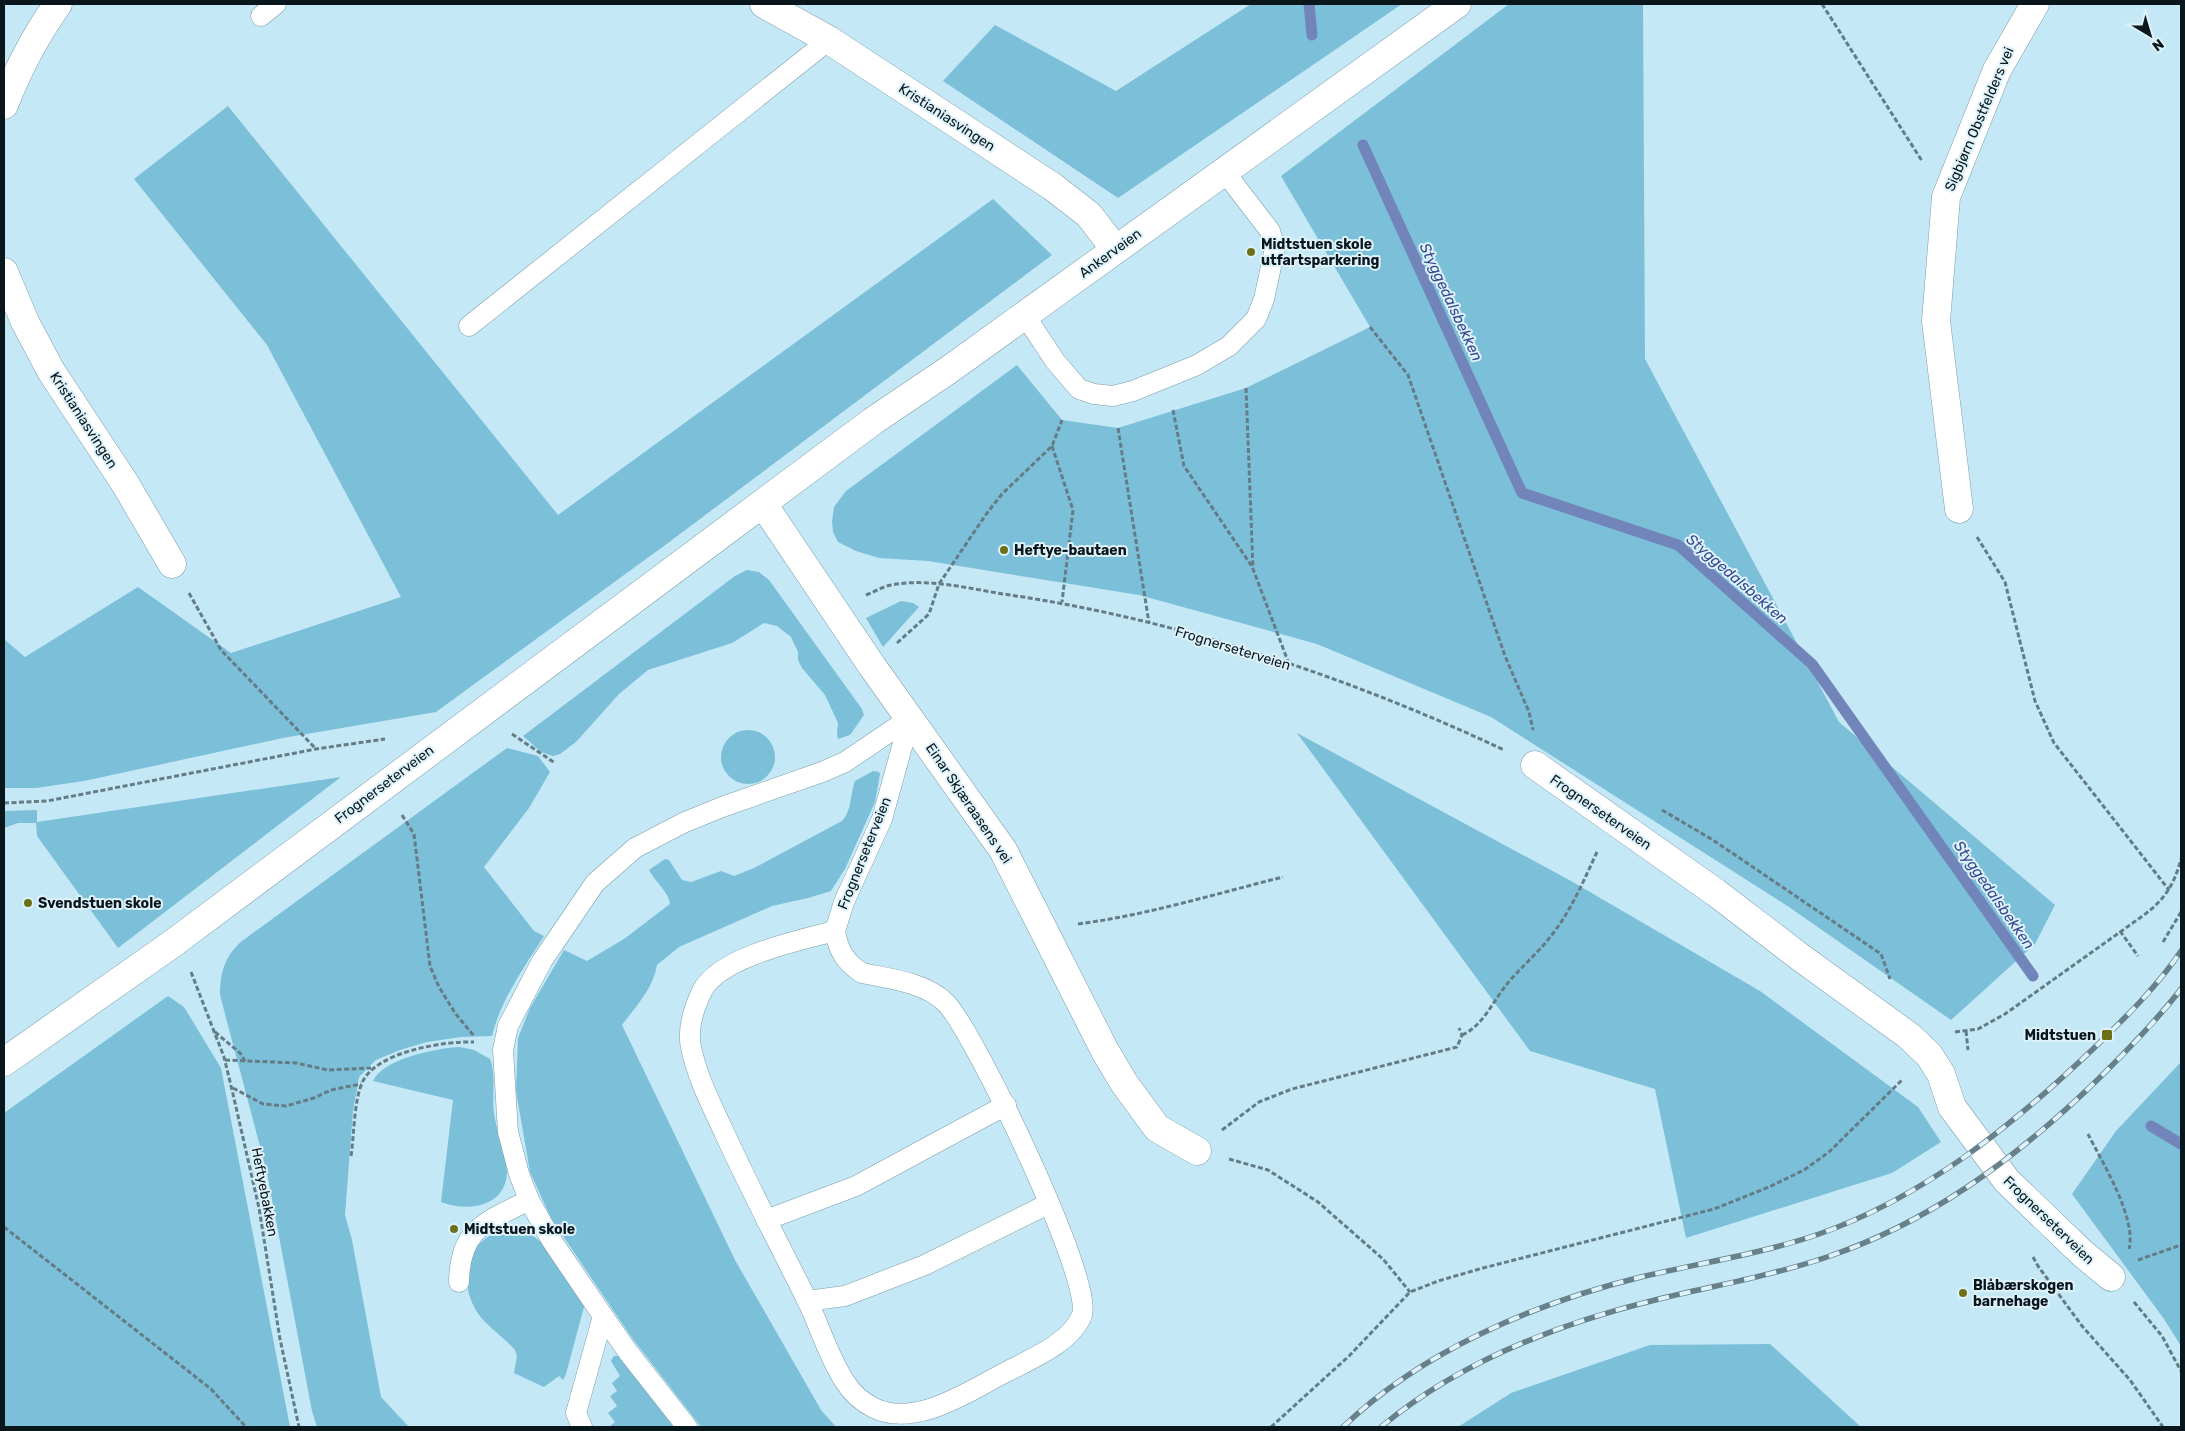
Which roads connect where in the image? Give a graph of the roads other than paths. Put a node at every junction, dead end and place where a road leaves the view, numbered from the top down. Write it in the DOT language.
graph roads {
  1 [pos="58,4"];
  2 [pos="764,4"];
  3 [pos="1457,4"];
  4 [pos="2035,4"];
  5 [pos="829,40"];
  6 [pos="4,105"];
  7 [pos="1224,171"];
  8 [pos="1115,249"];
  9 [pos="4,272"];
  10 [pos="1024,314"];
  11 [pos="469,326"];
  12 [pos="763,504"];
  13 [pos="1959,509"];
  14 [pos="172,564"];
  15 [pos="910,718"];
  16 [pos="1535,765"];
  17 [pos="835,931"];
  18 [pos="4,1062"];
  19 [pos="1006,1104"];
  20 [pos="1197,1151"];
  21 [pos="529,1200"];
  22 [pos="1048,1204"];
  23 [pos="766,1220"];
  24 [pos="2119,1271"];
  25 [pos="459,1282"];
  26 [pos="808,1301"];
  27 [pos="603,1316"];
  28 [pos="582,1427"];
  29 [pos="687,1427"];
  1 -- 6 [label="street"];
  2 -- 5 [label="street, Kristianiasvingen"];
  3 -- 7 [label="street, Ankerveien"];
  4 -- 13 [label="street, Sigbjørn Obstfelders vei"];
  5 -- 8 [label="street, Kristianiasvingen"];
  5 -- 11 [label="lane"];
  7 -- 8 [label="street, Ankerveien"];
  7 -- 10 [label="lane"];
  8 -- 10 [label="street, Ankerveien"];
  9 -- 14 [label="street, Kristianiasvingen"];
  10 -- 12 [label="street, Ankerveien"];
  12 -- 15 [label="street, Einar Skjæraasens vei"];
  12 -- 18 [label="street, Frognerseterveien"];
  15 -- 17 [label="lane, Frognerseterveien"];
  15 -- 20 [label="street, Einar Skjæraasens vei"];
  15 -- 21 [label="lane"];
  16 -- 24 [label="street, Frognerseterveien"];
  17 -- 19 [label="lane"];
  17 -- 23 [label="lane"];
  19 -- 22 [label="lane"];
  19 -- 23 [label="lane"];
  21 -- 25 [label="lane"];
  21 -- 27 [label="lane"];
  22 -- 26 [label="lane"];
  22 -- 26 [label="lane"];
  23 -- 26 [label="lane"];
  27 -- 28 [label="lane"];
  27 -- 29 [label="lane"];
}
